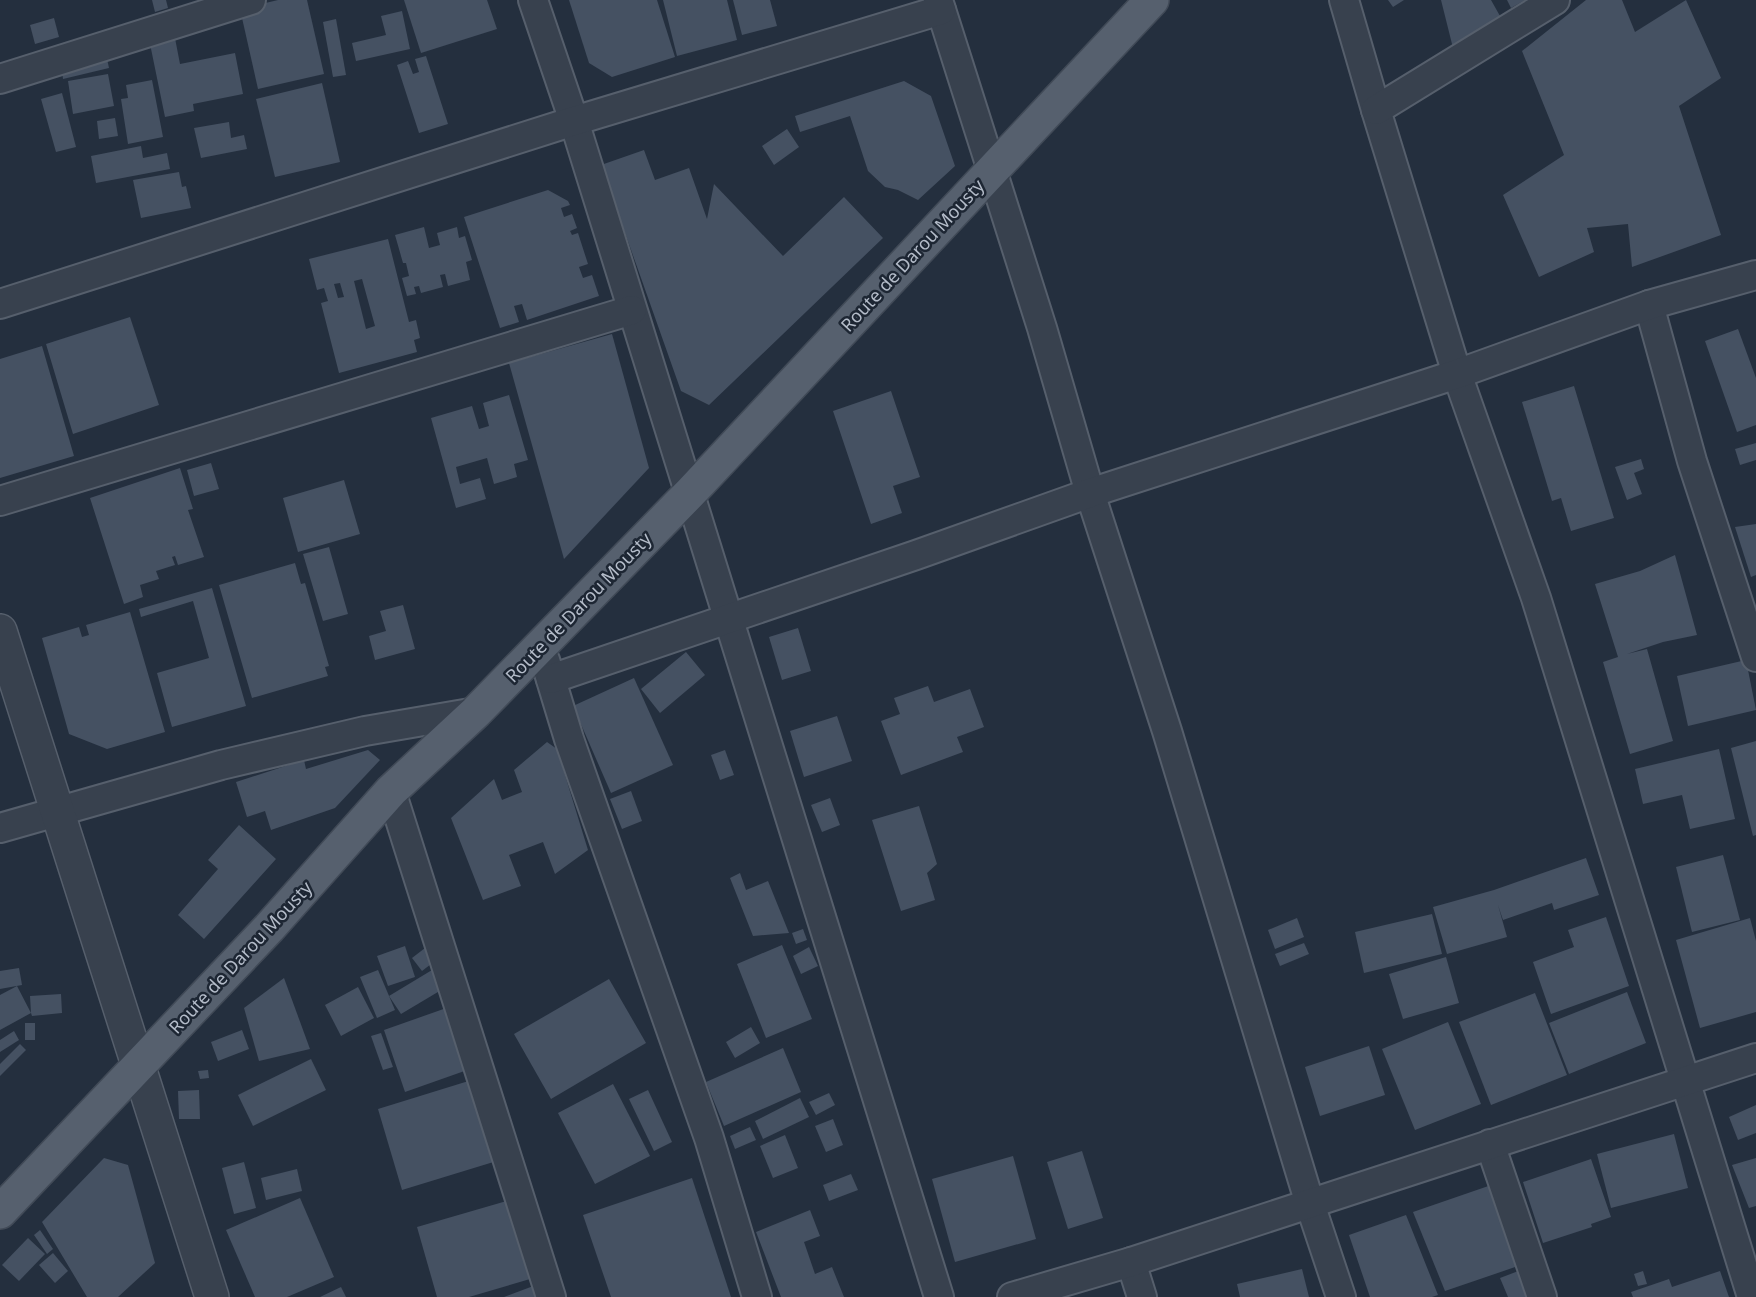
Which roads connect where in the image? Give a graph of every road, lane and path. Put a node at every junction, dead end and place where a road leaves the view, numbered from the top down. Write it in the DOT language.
graph roads {
  1 [pos="251,0"];
  2 [pos="533,0"];
  3 [pos="1152,0"];
  4 [pos="1344,0"];
  5 [pos="1555,0"];
  6 [pos="939,5"];
  7 [pos="0,79"];
  8 [pos="1376,110"];
  9 [pos="574,121"];
  10 [pos="992,171"];
  11 [pos="1756,275"];
  12 [pos="0,304"];
  13 [pos="1650,305"];
  14 [pos="632,310"];
  15 [pos="1457,374"];
  16 [pos="690,493"];
  17 [pos="1090,493"];
  18 [pos="0,501"];
  19 [pos="729,620"];
  20 [pos="0,631"];
  21 [pos="540,644"];
  22 [pos="1756,657"];
  23 [pos="551,679"];
  24 [pos="476,712"];
  25 [pos="391,791"];
  26 [pos="56,811"];
  27 [pos="0,828"];
  28 [pos="1756,1058"];
  29 [pos="138,1065"];
  30 [pos="1686,1080"];
  31 [pos="1490,1144"];
  32 [pos="1310,1204"];
  33 [pos="0,1212"];
  34 [pos="1131,1262"];
  35 [pos="212,1297"];
  36 [pos="551,1297"];
  37 [pos="757,1297"];
  38 [pos="939,1297"];
  39 [pos="1012,1297"];
  40 [pos="1142,1297"];
  41 [pos="1341,1297"];
  42 [pos="1542,1297"];
  43 [pos="1752,1297"];
  1 -- 7 [label="street"];
  2 -- 9 [label="street"];
  3 -- 10 [label="main road, Route de Darou Mousty"];
  4 -- 8 [label="street"];
  5 -- 8 [label="street"];
  6 -- 9 [label="street"];
  6 -- 10 [label="street"];
  8 -- 15 [label="street"];
  9 -- 12 [label="street"];
  9 -- 14 [label="street"];
  10 -- 16 [label="main road, Route de Darou Mousty"];
  10 -- 17 [label="street"];
  11 -- 13 [label="street"];
  13 -- 15 [label="street"];
  13 -- 22 [label="street"];
  14 -- 16 [label="street"];
  14 -- 18 [label="street"];
  15 -- 17 [label="street"];
  15 -- 30 [label="street"];
  16 -- 19 [label="street"];
  16 -- 21 [label="main road, Route de Darou Mousty"];
  17 -- 19 [label="street"];
  17 -- 32 [label="street"];
  19 -- 23 [label="street"];
  19 -- 38 [label="street"];
  20 -- 26 [label="street"];
  21 -- 23 [label="street"];
  21 -- 24 [label="main road, Route de Darou Mousty"];
  23 -- 37 [label="street"];
  24 -- 25 [label="main road, Route de Darou Mousty"];
  24 -- 26 [label="street"];
  25 -- 29 [label="main road, Route de Darou Mousty"];
  25 -- 36 [label="street"];
  26 -- 27 [label="street"];
  26 -- 29 [label="street"];
  28 -- 30 [label="street"];
  29 -- 33 [label="main road, Route de Darou Mousty"];
  29 -- 35 [label="street"];
  30 -- 31 [label="street"];
  30 -- 43 [label="street"];
  31 -- 32 [label="street"];
  31 -- 42 [label="street"];
  32 -- 34 [label="street"];
  32 -- 41 [label="street"];
  34 -- 39 [label="street"];
  34 -- 40 [label="street"];
}
